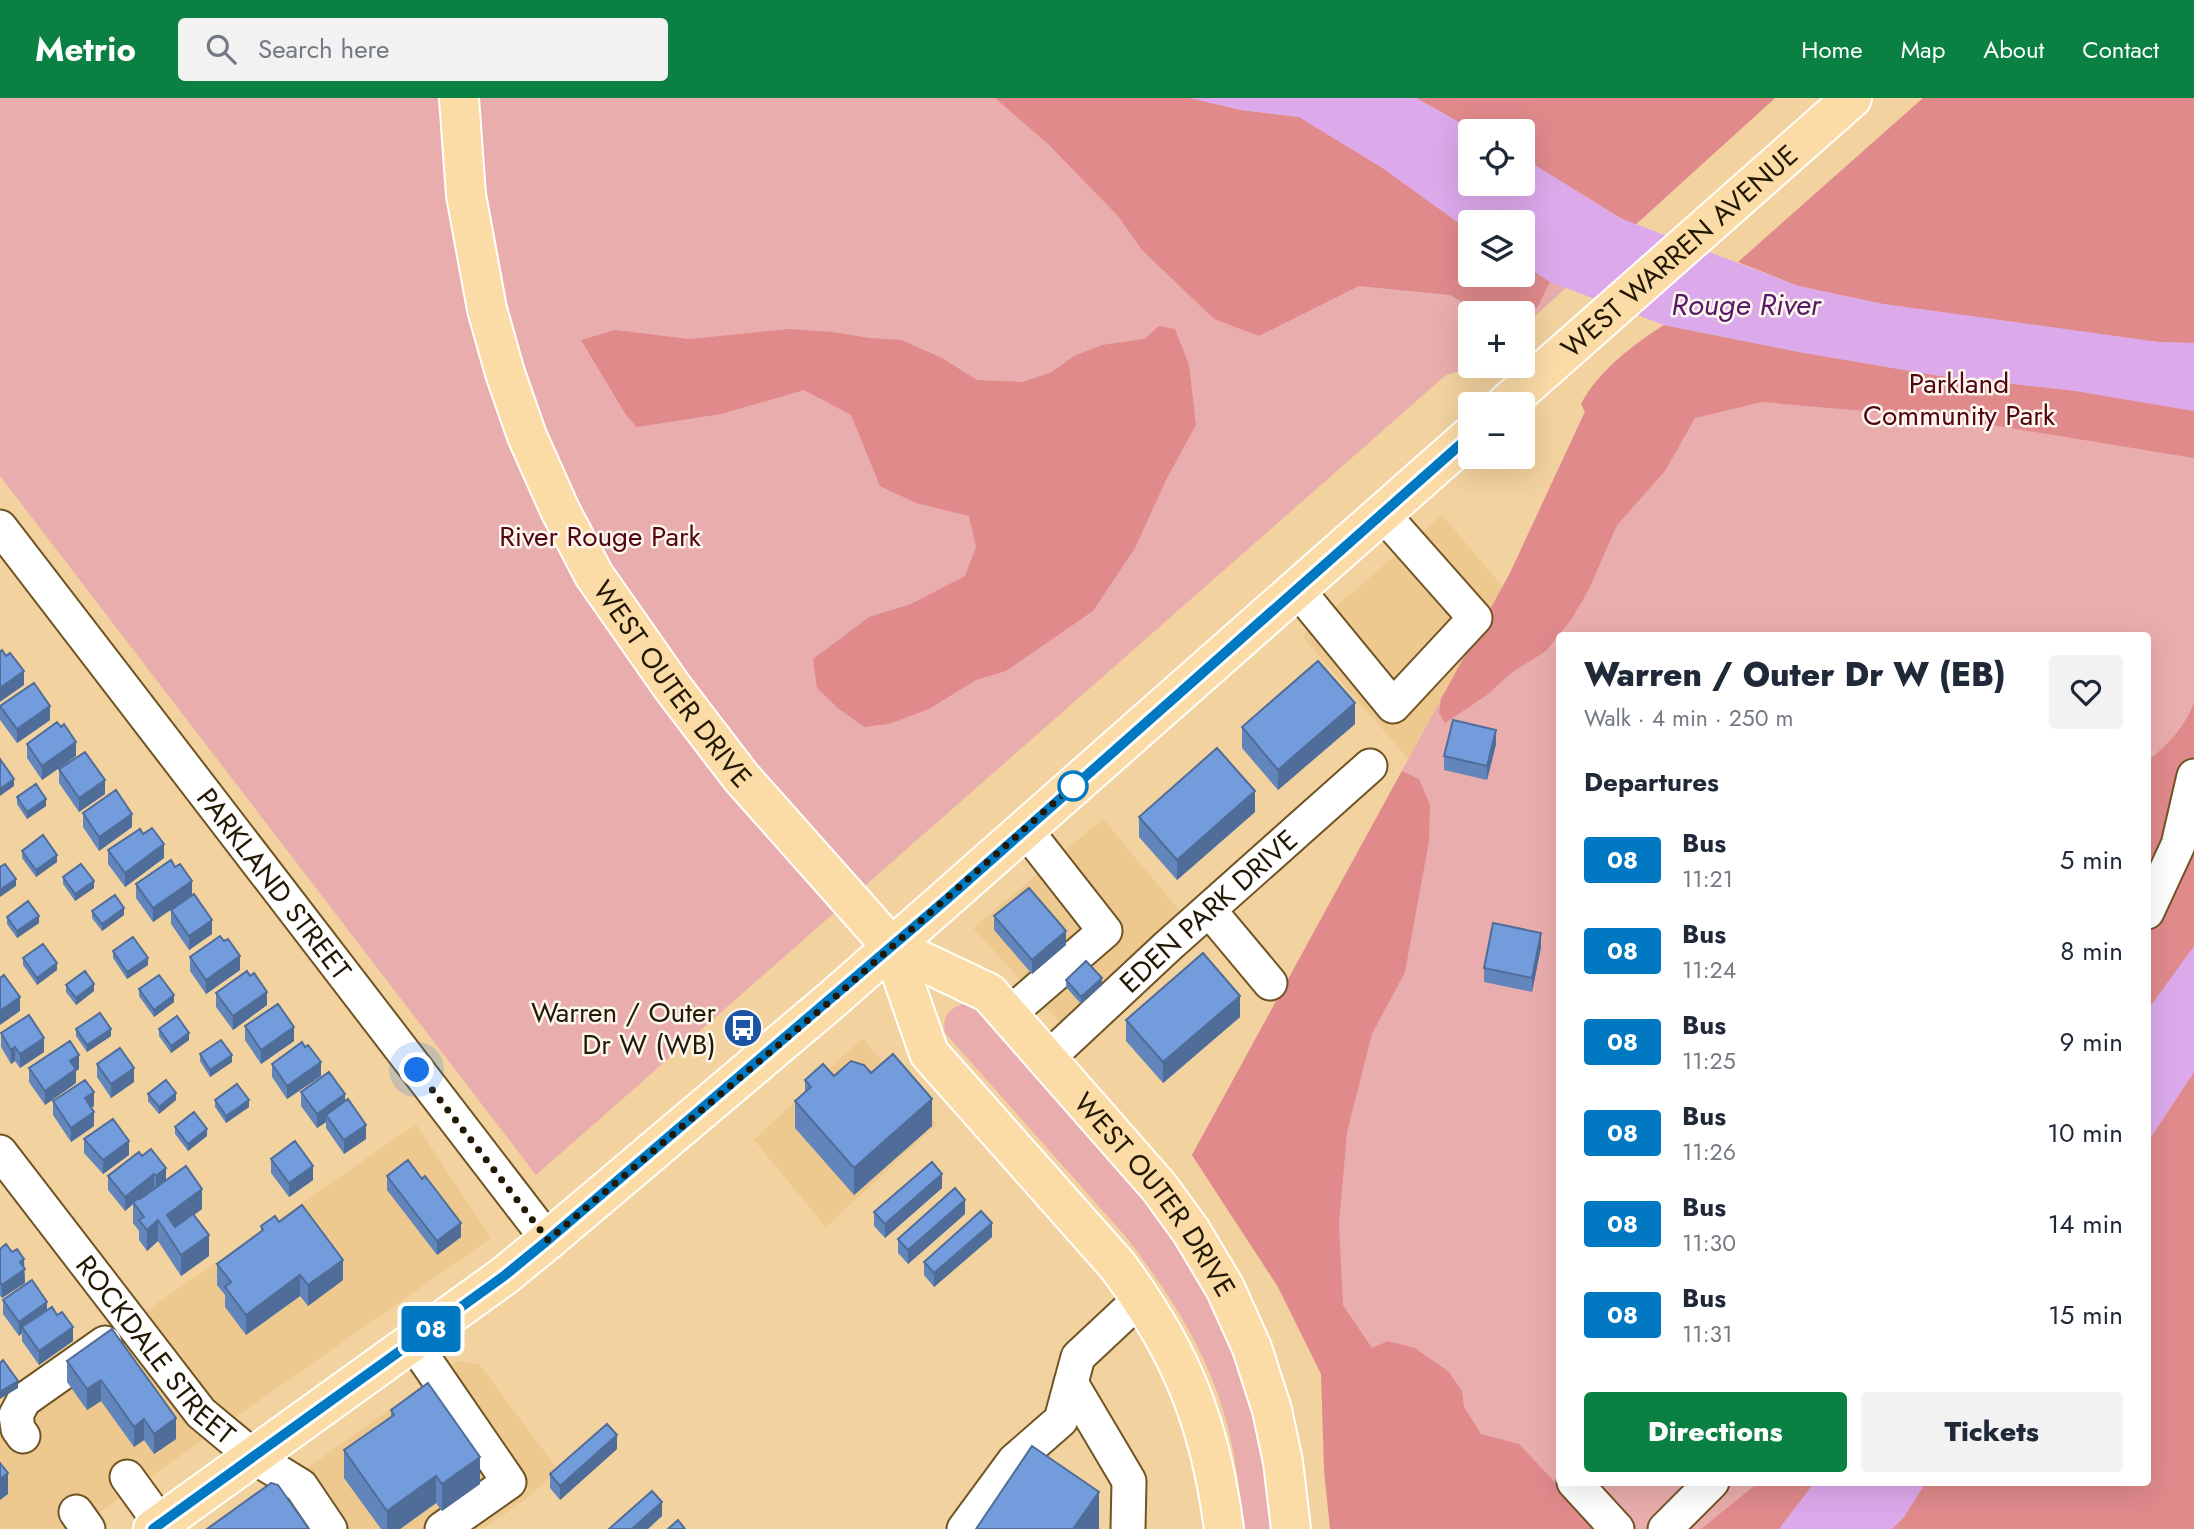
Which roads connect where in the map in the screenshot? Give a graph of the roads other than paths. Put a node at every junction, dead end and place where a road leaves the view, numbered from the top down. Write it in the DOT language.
graph roads {
  1 [pos="459,98"];
  2 [pos="1852,98"];
  3 [pos="1520,392"];
  4 [pos="1458,446"];
  5 [pos="1382,513"];
  6 [pos="0,527"];
  7 [pos="1297,589"];
  8 [pos="1370,766"];
  9 [pos="2194,776"];
  10 [pos="1025,829"];
  11 [pos="2151,903"];
  12 [pos="1209,910"];
  13 [pos="892,947"];
  14 [pos="1270,983"];
  15 [pos="969,984"];
  16 [pos="1009,1014"];
  17 [pos="918,1023"];
  18 [pos="1047,1059"];
  19 [pos="0,1152"];
  20 [pos="548,1240"];
  21 [pos="1141,1298"];
  22 [pos="132,1324"];
  23 [pos="413,1342"];
  24 [pos="1071,1383"];
  25 [pos="23,1436"];
  26 [pos="254,1457"];
  27 [pos="127,1477"];
  28 [pos="1578,1486"];
  29 [pos="1708,1486"];
  30 [pos="157,1526"];
  31 [pos="330,1529"];
  32 [pos="442,1529"];
  33 [pos="964,1529"];
  34 [pos="1128,1529"];
  35 [pos="1224,1529"];
  36 [pos="1291,1529"];
  37 [pos="1617,1529"];
  38 [pos="1665,1529"];
  1 -- 13 [label="main road, WEST OUTER DRIVE"];
  2 -- 3 [label="main road, WEST WARREN AVENUE"];
  4 -- 5 [label="main road"];
  5 -- 7 [label="main road"];
  5 -- 7 [label="street"];
  6 -- 20 [label="street, PARKLAND STREET"];
  7 -- 10 [label="main road"];
  8 -- 12 [label="street, EDEN PARK DRIVE"];
  9 -- 11 [label="street"];
  10 -- 13 [label="main road"];
  10 -- 16 [label="street"];
  12 -- 14 [label="street"];
  12 -- 18 [label="street, EDEN PARK DRIVE"];
  13 -- 15 [label="main road, WEST OUTER DRIVE"];
  13 -- 17 [label="main road, WEST OUTER DRIVE"];
  13 -- 20 [label="main road"];
  15 -- 16 [label="main road, WEST OUTER DRIVE"];
  15 -- 17 [label="main road"];
  16 -- 18 [label="main road, WEST OUTER DRIVE"];
  17 -- 21 [label="main road, WEST OUTER DRIVE"];
  18 -- 36 [label="main road, WEST OUTER DRIVE"];
  19 -- 22 [label="street, ROCKDALE STREET"];
  20 -- 23 [label="main road"];
  21 -- 24 [label="street"];
  21 -- 35 [label="main road, WEST OUTER DRIVE"];
  22 -- 25 [label="street"];
  22 -- 26 [label="street, ROCKDALE STREET"];
  23 -- 26 [label="main road"];
  23 -- 32 [label="street"];
  24 -- 33 [label="street"];
  24 -- 34 [label="street"];
  26 -- 30 [label="main road"];
  26 -- 31 [label="street, ROCKDALE STREET"];
  27 -- 30 [label="street"];
  28 -- 37 [label="street"];
  29 -- 38 [label="street"];
}
